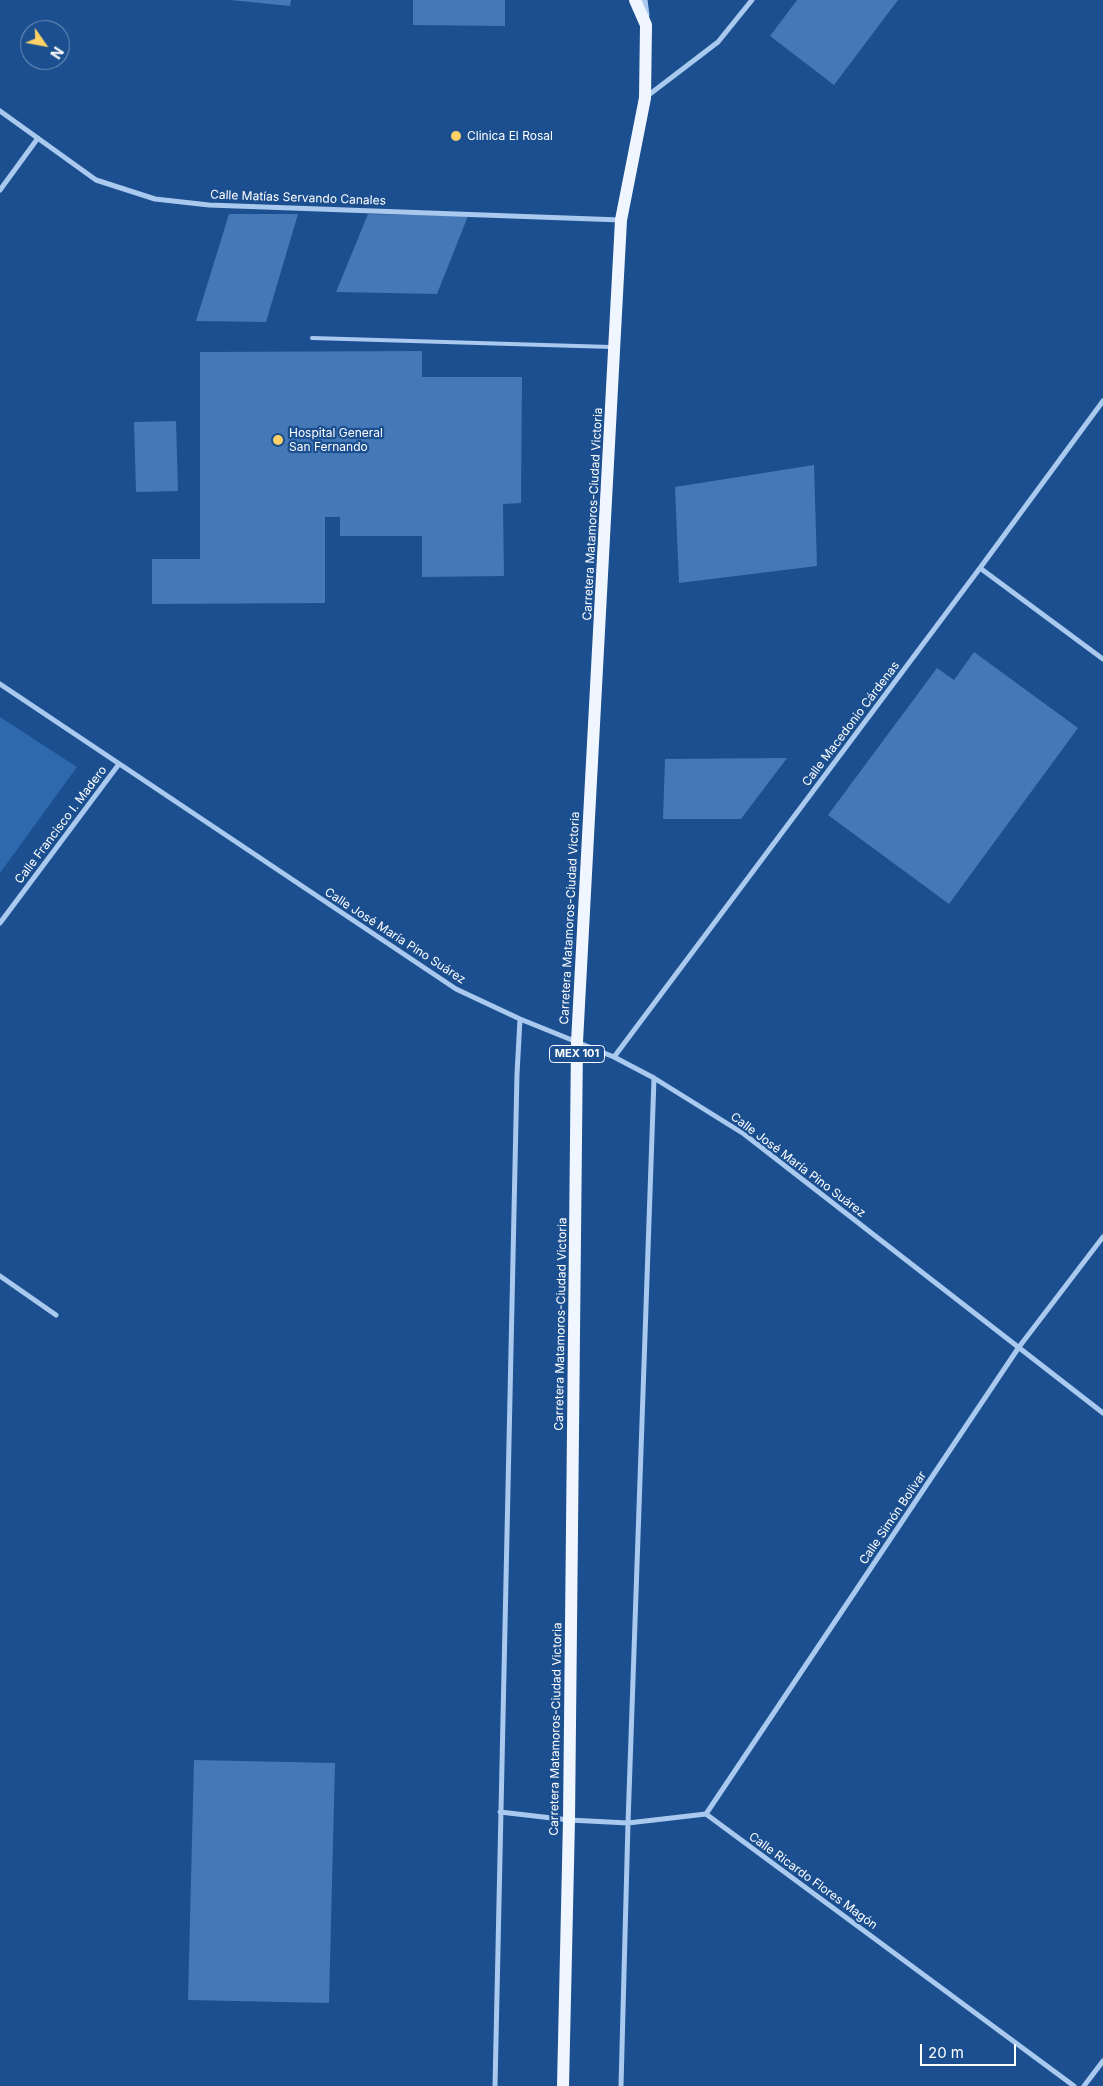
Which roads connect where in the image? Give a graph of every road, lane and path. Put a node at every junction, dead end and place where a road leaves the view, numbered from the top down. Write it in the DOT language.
graph roads {
  1 [pos="636,0"];
  2 [pos="643,0"];
  3 [pos="752,0"];
  4 [pos="646,25"];
  5 [pos="645,98"];
  6 [pos="0,111"];
  7 [pos="38,138"];
  8 [pos="0,190"];
  9 [pos="621,220"];
  10 [pos="312,338"];
  11 [pos="616,348"];
  12 [pos="1103,401"];
  13 [pos="980,568"];
  14 [pos="1103,659"];
  15 [pos="0,684"];
  16 [pos="119,764"];
  17 [pos="0,923"];
  18 [pos="520,1019"];
  19 [pos="577,1042"];
  20 [pos="614,1057"];
  21 [pos="654,1078"];
  22 [pos="1103,1237"];
  23 [pos="0,1276"];
  24 [pos="56,1315"];
  25 [pos="1019,1347"];
  26 [pos="1103,1413"];
  27 [pos="500,1812"];
  28 [pos="706,1814"];
  29 [pos="569,1820"];
  30 [pos="628,1823"];
  31 [pos="1103,2061"];
  32 [pos="495,2086"];
  33 [pos="563,2086"];
  34 [pos="621,2086"];
  35 [pos="1074,2086"];
  36 [pos="1084,2086"];
  1 -- 4 [label="main road, MEX 101"];
  2 -- 4 [label="street"];
  3 -- 5 [label="street"];
  4 -- 5 [label="main road, Carretera Matamoros-Ciudad Victoria / MEX 101"];
  5 -- 9 [label="main road, Carretera Matamoros-Ciudad Victoria / MEX 101"];
  6 -- 7 [label="street, Calle Matías Servando Canales"];
  7 -- 8 [label="street"];
  7 -- 9 [label="street, Calle Matías Servando Canales"];
  9 -- 11 [label="main road, Carretera Matamoros-Ciudad Victoria / MEX 101"];
  10 -- 11 [label="lane"];
  11 -- 19 [label="main road, Carretera Matamoros-Ciudad Victoria / MEX 101"];
  12 -- 13 [label="street, Calle Macedonio Cárdenas"];
  13 -- 14 [label="street"];
  13 -- 20 [label="street, Calle Macedonio Cárdenas"];
  15 -- 16 [label="street, Calle José María Pino Suárez"];
  16 -- 17 [label="street, Calle Francisco I. Madero"];
  16 -- 18 [label="street, Calle José María Pino Suárez"];
  18 -- 19 [label="street, Calle José María Pino Suárez"];
  18 -- 27 [label="street"];
  19 -- 20 [label="street, Calle José María Pino Suárez"];
  19 -- 29 [label="main road, Carretera Matamoros-Ciudad Victoria / MEX 101"];
  20 -- 21 [label="street, Calle José María Pino Suárez"];
  21 -- 25 [label="street, Calle José María Pino Suárez"];
  21 -- 30 [label="street"];
  22 -- 25 [label="street, Calle Simón Bolívar"];
  23 -- 24 [label="street"];
  25 -- 26 [label="street, Calle José María Pino Suárez"];
  25 -- 28 [label="street, Calle Simón Bolívar"];
  27 -- 29 [label="street"];
  27 -- 32 [label="street"];
  28 -- 30 [label="street"];
  28 -- 35 [label="street, Calle Ricardo Flores Magón"];
  29 -- 30 [label="street"];
  29 -- 33 [label="main road, Carretera Matamoros-Ciudad Victoria / MEX 101"];
  30 -- 34 [label="street"];
  31 -- 36 [label="street"];
}
